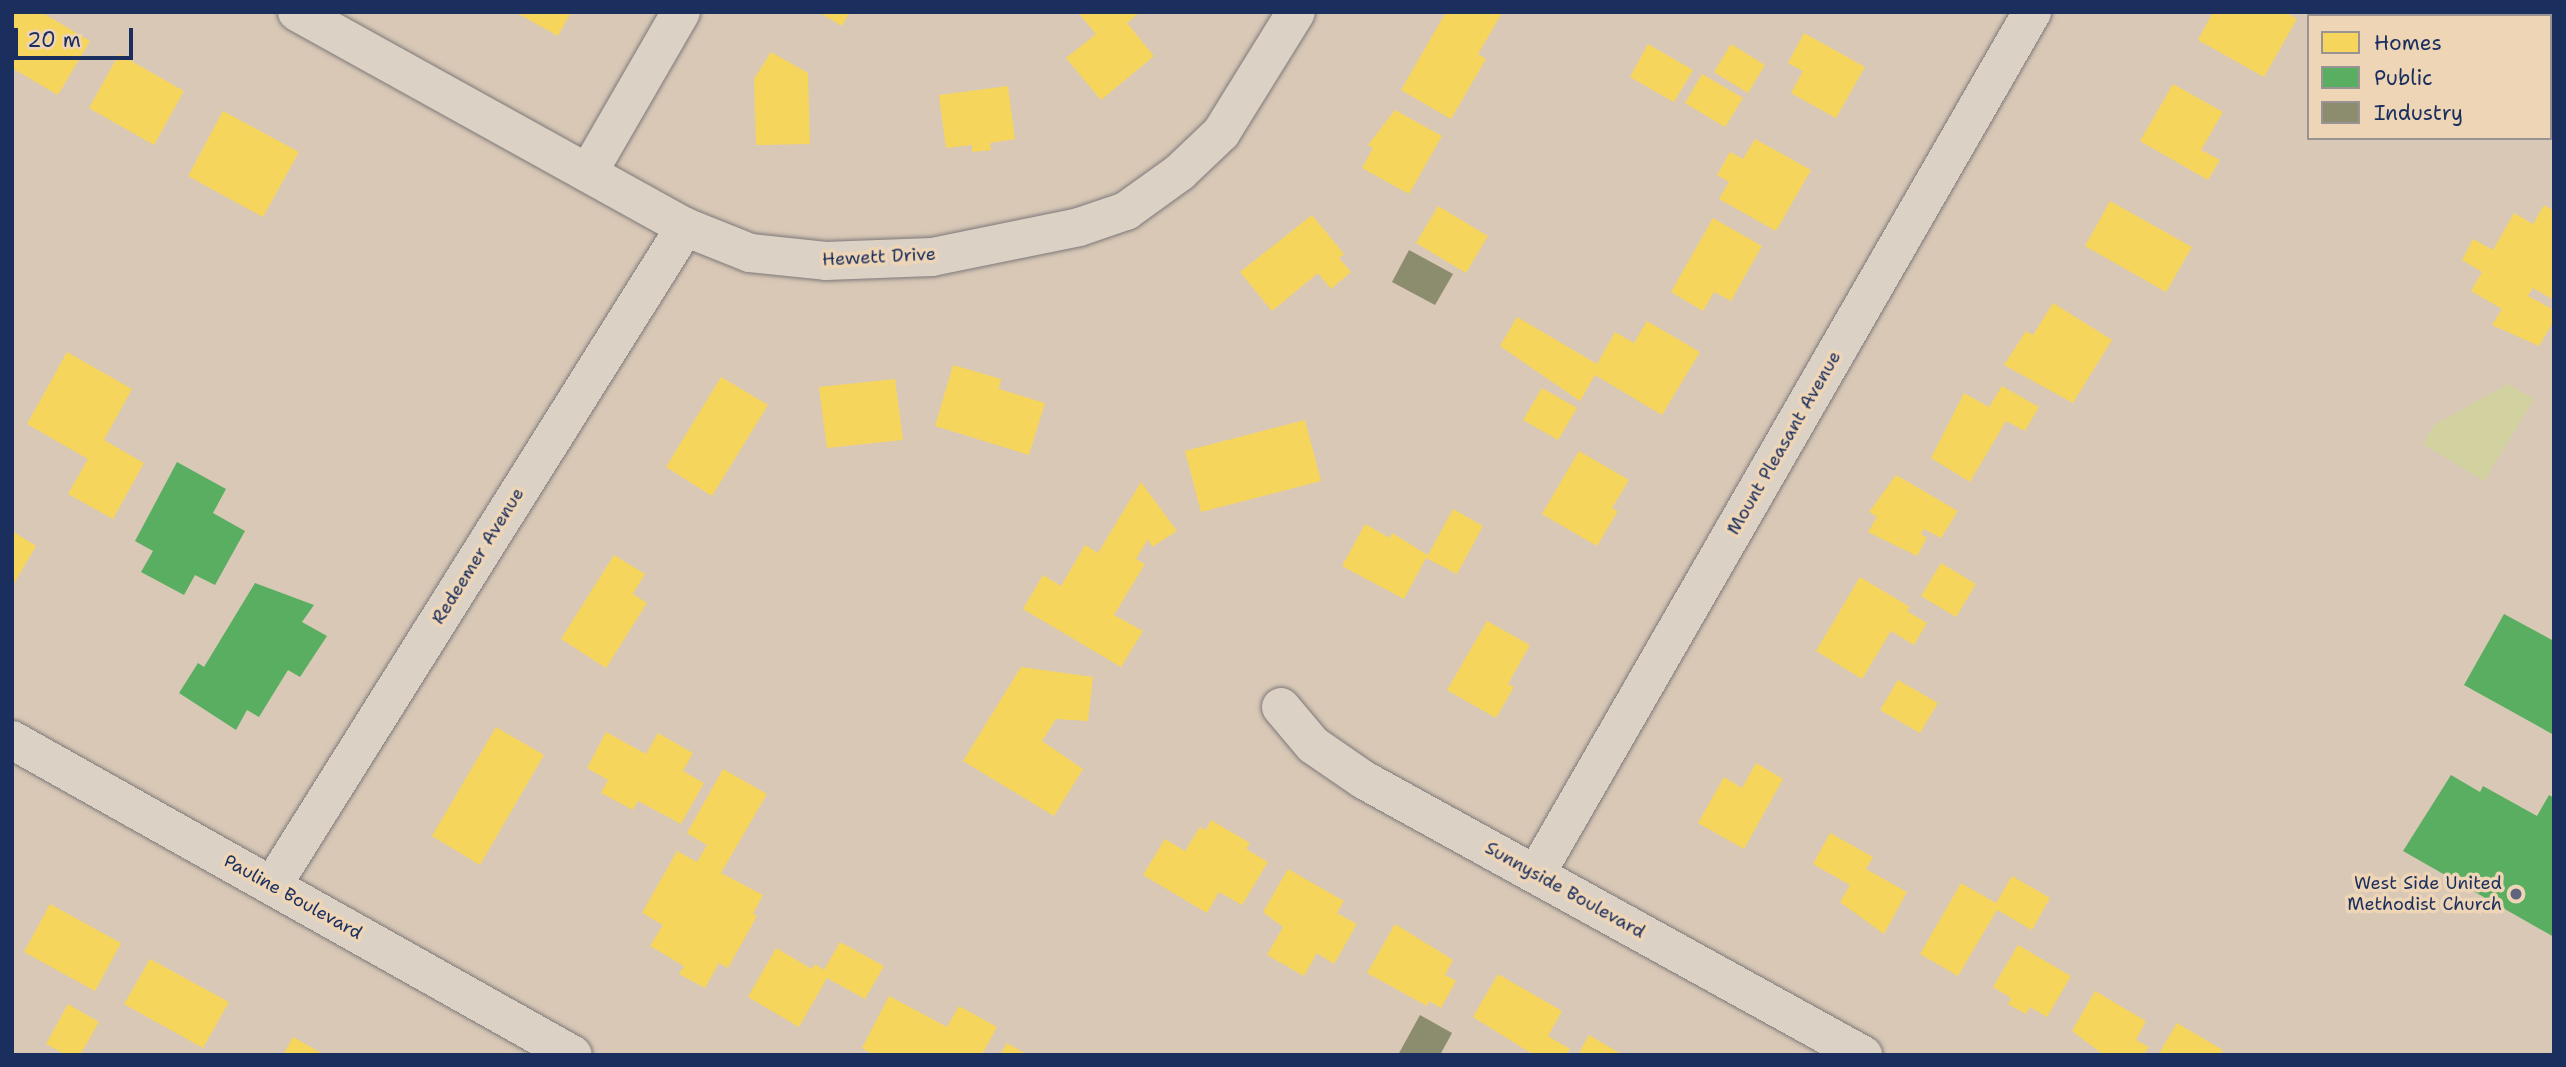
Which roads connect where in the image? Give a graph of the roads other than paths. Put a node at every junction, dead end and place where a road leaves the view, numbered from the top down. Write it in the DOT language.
graph roads {
  1 [pos="297,12"];
  2 [pos="681,12"];
  3 [pos="1296,12"];
  4 [pos="2032,12"];
  5 [pos="588,173"];
  6 [pos="685,227"];
  7 [pos="1281,707"];
  8 [pos="12,740"];
  9 [pos="1536,874"];
  10 [pos="272,886"];
  11 [pos="573,1055"];
  12 [pos="1863,1055"];
  1 -- 5 [label="street, Hewett Drive"];
  2 -- 5 [label="street"];
  3 -- 6 [label="street, Hewett Drive"];
  4 -- 9 [label="street, Mount Pleasant Avenue"];
  5 -- 6 [label="street, Hewett Drive"];
  6 -- 10 [label="street, Redeemer Avenue"];
  7 -- 9 [label="street, Sunnyside Boulevard"];
  8 -- 10 [label="street, Pauline Boulevard"];
  9 -- 12 [label="street, Sunnyside Boulevard"];
  10 -- 11 [label="street, Pauline Boulevard"];
}
